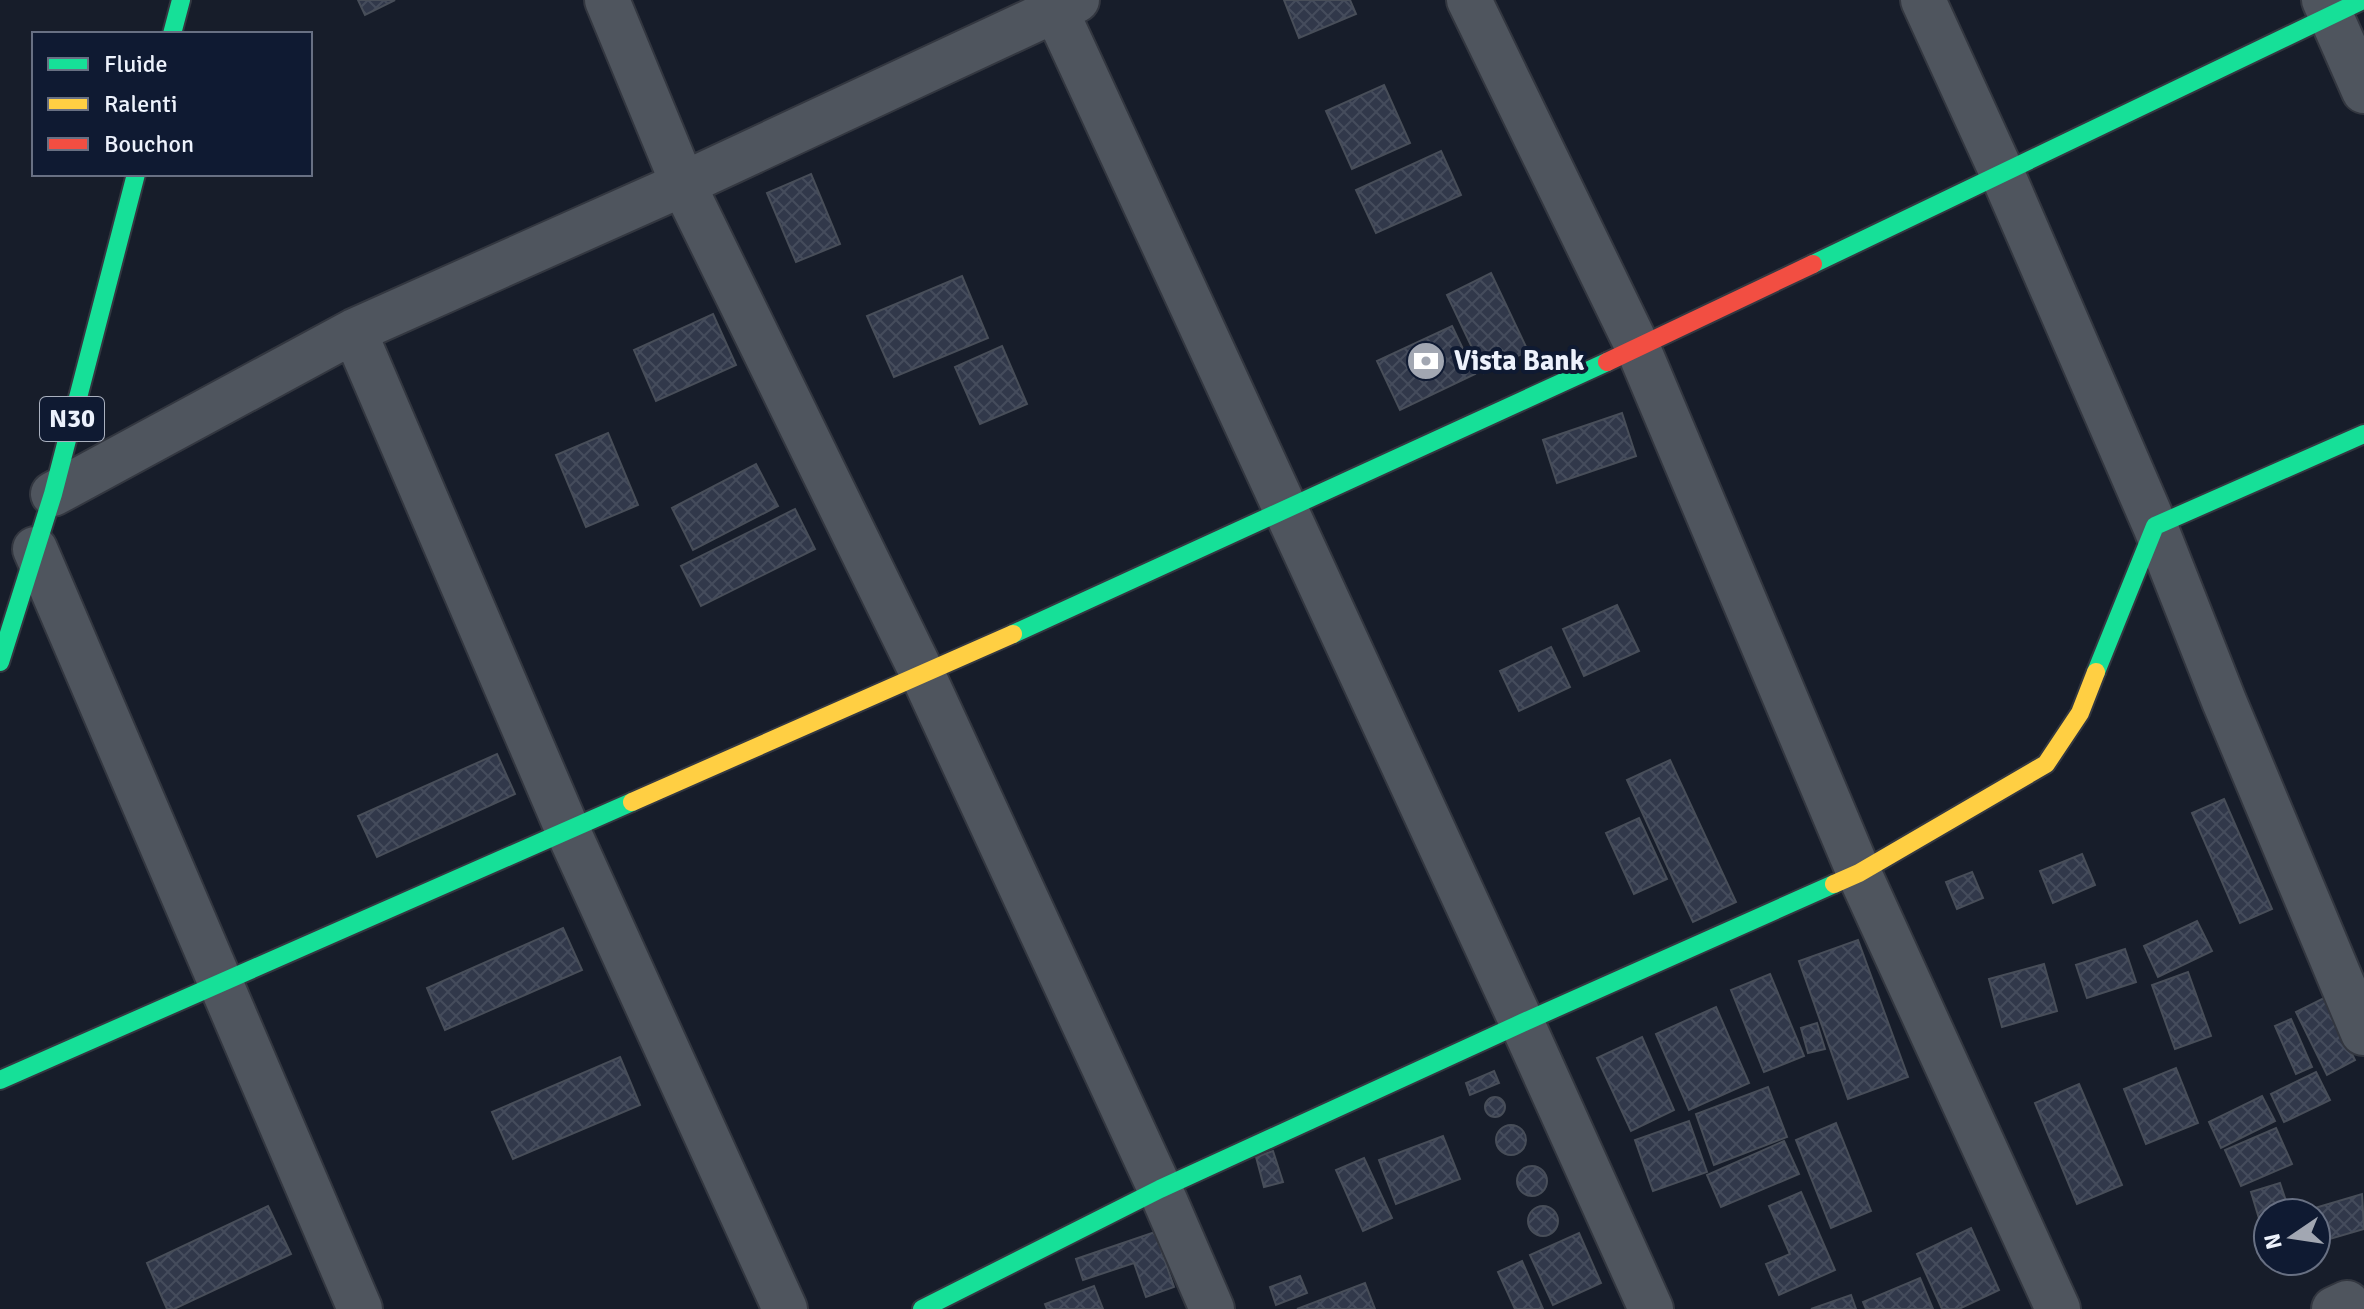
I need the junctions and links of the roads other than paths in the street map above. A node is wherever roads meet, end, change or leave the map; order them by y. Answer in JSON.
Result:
{"nodes":[{"id":1,"x":181,"y":0,"type":"edge"},
{"id":2,"x":607,"y":0,"type":"edge"},
{"id":3,"x":1469,"y":0,"type":"edge"},
{"id":4,"x":1923,"y":0,"type":"edge"},
{"id":5,"x":1061,"y":3,"type":"edge"},
{"id":6,"x":2339,"y":5,"type":"edge"},
{"id":7,"x":173,"y":32,"type":"edge"},
{"id":8,"x":2364,"y":91,"type":"edge"},
{"id":9,"x":2002,"y":173,"type":"junction"},
{"id":10,"x":135,"y":176,"type":"edge"},
{"id":11,"x":683,"y":184,"type":"junction"},
{"id":12,"x":354,"y":331,"type":"junction"},
{"id":13,"x":1638,"y":348,"type":"junction"},
{"id":14,"x":2364,"y":434,"type":"edge"},
{"id":15,"x":53,"y":494,"type":"junction"},
{"id":16,"x":1286,"y":509,"type":"junction"},
{"id":17,"x":2155,"y":526,"type":"junction"},
{"id":18,"x":35,"y":549,"type":"junction"},
{"id":19,"x":0,"y":662,"type":"edge"},
{"id":20,"x":923,"y":675,"type":"junction"},
{"id":21,"x":568,"y":831,"type":"junction"},
{"id":22,"x":1859,"y":873,"type":"junction"},
{"id":23,"x":221,"y":983,"type":"junction"},
{"id":24,"x":1522,"y":1023,"type":"junction"},
{"id":25,"x":2363,"y":1033,"type":"edge"},
{"id":26,"x":0,"y":1080,"type":"edge"},
{"id":27,"x":1160,"y":1189,"type":"junction"},
{"id":28,"x":360,"y":1309,"type":"edge"},
{"id":29,"x":785,"y":1309,"type":"edge"},
{"id":30,"x":922,"y":1309,"type":"edge"},
{"id":31,"x":1212,"y":1309,"type":"edge"},
{"id":32,"x":1651,"y":1309,"type":"edge"},
{"id":33,"x":2058,"y":1309,"type":"edge"}],
"edges":[{"from":1,"to":7,"type":"street"},
{"from":2,"to":11,"type":"street"},
{"from":3,"to":13,"type":"street"},
{"from":4,"to":9,"type":"street"},
{"from":5,"to":11,"type":"street"},
{"from":5,"to":16,"type":"street"},
{"from":6,"to":8,"type":"street"},
{"from":6,"to":9,"type":"street"},
{"from":9,"to":13,"type":"street"},
{"from":9,"to":17,"type":"street"},
{"from":10,"to":15,"type":"street","number":"N30"},
{"from":11,"to":12,"type":"street"},
{"from":11,"to":20,"type":"street"},
{"from":12,"to":15,"type":"street"},
{"from":12,"to":21,"type":"street"},
{"from":13,"to":16,"type":"street"},
{"from":13,"to":22,"type":"street"},
{"from":14,"to":17,"type":"street"},
{"from":15,"to":18,"type":"street","number":"N30"},
{"from":16,"to":20,"type":"street"},
{"from":16,"to":24,"type":"street"},
{"from":17,"to":22,"type":"street"},
{"from":17,"to":25,"type":"street"},
{"from":18,"to":19,"type":"street","number":"N30"},
{"from":18,"to":23,"type":"street"},
{"from":20,"to":21,"type":"street"},
{"from":20,"to":27,"type":"street"},
{"from":21,"to":23,"type":"street"},
{"from":21,"to":29,"type":"street"},
{"from":22,"to":24,"type":"street"},
{"from":22,"to":33,"type":"street"},
{"from":23,"to":26,"type":"street"},
{"from":23,"to":28,"type":"street"},
{"from":24,"to":27,"type":"street"},
{"from":24,"to":32,"type":"street"},
{"from":27,"to":30,"type":"street"},
{"from":27,"to":31,"type":"street"}]}
